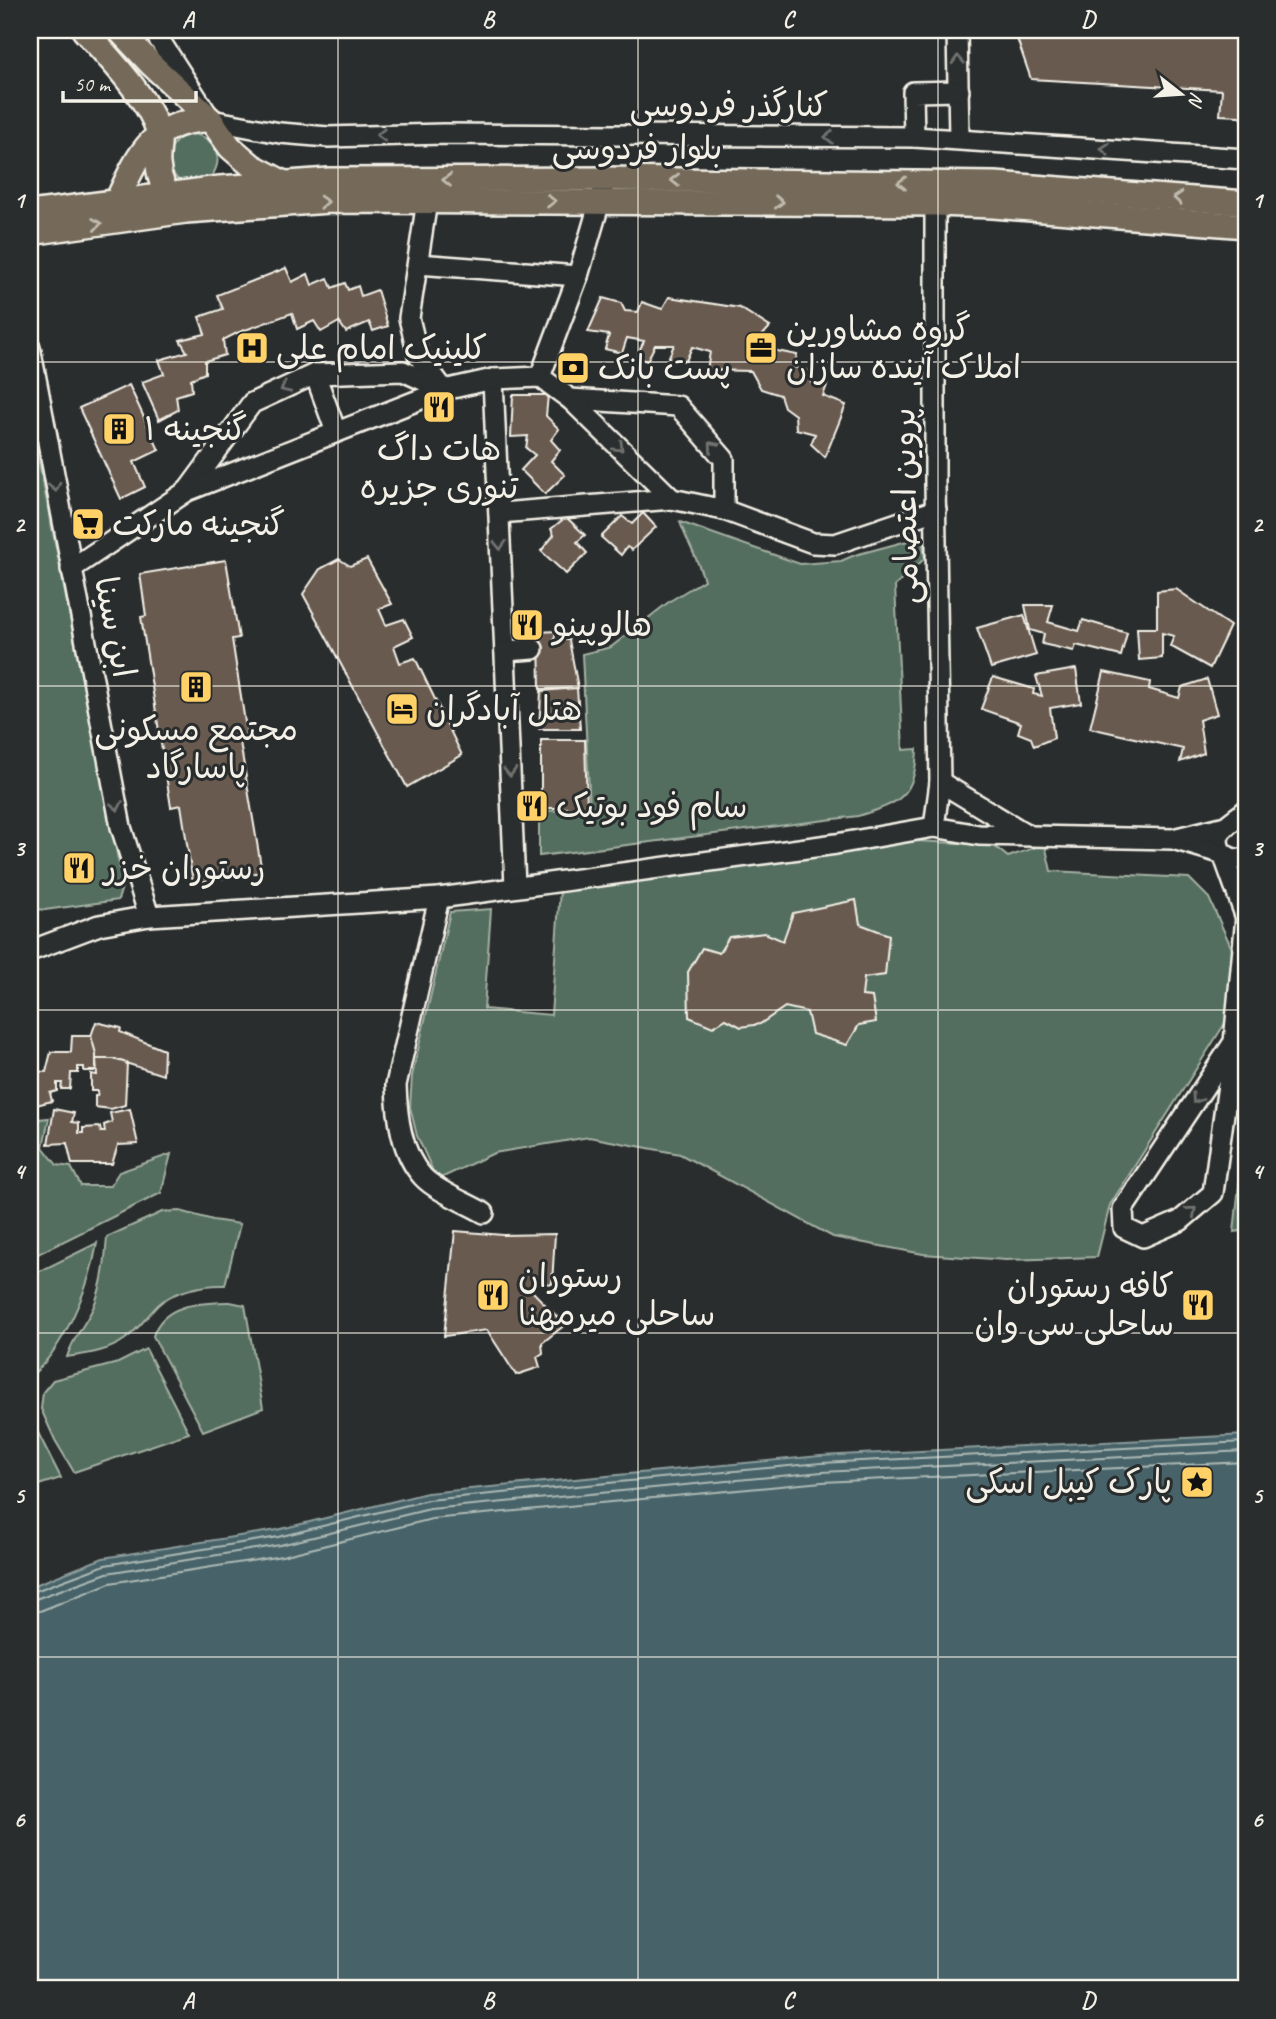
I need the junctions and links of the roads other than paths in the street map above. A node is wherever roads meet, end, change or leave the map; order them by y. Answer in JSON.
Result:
{"nodes":[{"id":1,"x":85,"y":30,"type":"edge"},
{"id":2,"x":119,"y":30,"type":"edge"},
{"id":3,"x":153,"y":30,"type":"edge"},
{"id":4,"x":957,"y":30,"type":"edge"},
{"id":5,"x":151,"y":64,"type":"junction"},
{"id":6,"x":116,"y":65,"type":"junction"},
{"id":7,"x":959,"y":91,"type":"junction"},
{"id":8,"x":211,"y":120,"type":"junction"},
{"id":9,"x":160,"y":135,"type":"junction"},
{"id":10,"x":914,"y":137,"type":"junction"},
{"id":11,"x":959,"y":138,"type":"junction"},
{"id":12,"x":230,"y":147,"type":"junction"},
{"id":13,"x":1246,"y":159,"type":"edge"},
{"id":14,"x":284,"y":183,"type":"junction"},
{"id":15,"x":220,"y":188,"type":"junction"},
{"id":16,"x":603,"y":190,"type":"junction"},
{"id":17,"x":166,"y":194,"type":"junction"},
{"id":18,"x":935,"y":194,"type":"junction"},
{"id":19,"x":117,"y":201,"type":"junction"},
{"id":20,"x":427,"y":201,"type":"junction"},
{"id":21,"x":1246,"y":203,"type":"edge"},
{"id":22,"x":210,"y":209,"type":"junction"},
{"id":23,"x":186,"y":211,"type":"junction"},
{"id":24,"x":30,"y":214,"type":"edge"},
{"id":25,"x":1246,"y":226,"type":"edge"},
{"id":26,"x":30,"y":233,"type":"edge"},
{"id":27,"x":418,"y":264,"type":"junction"},
{"id":28,"x":578,"y":276,"type":"junction"},
{"id":29,"x":30,"y":347,"type":"edge"},
{"id":30,"x":315,"y":374,"type":"junction"},
{"id":31,"x":540,"y":377,"type":"junction"},
{"id":32,"x":493,"y":379,"type":"junction"},
{"id":33,"x":443,"y":390,"type":"junction"},
{"id":34,"x":570,"y":399,"type":"junction"},
{"id":35,"x":337,"y":432,"type":"junction"},
{"id":36,"x":187,"y":491,"type":"junction"},
{"id":37,"x":672,"y":499,"type":"junction"},
{"id":38,"x":724,"y":510,"type":"junction"},
{"id":39,"x":936,"y":510,"type":"junction"},
{"id":40,"x":499,"y":513,"type":"junction"},
{"id":41,"x":71,"y":569,"type":"junction"},
{"id":42,"x":533,"y":649,"type":"dead end"},
{"id":43,"x":505,"y":651,"type":"junction"},
{"id":44,"x":940,"y":782,"type":"junction"},
{"id":45,"x":1238,"y":821,"type":"edge"},
{"id":46,"x":934,"y":827,"type":"junction"},
{"id":47,"x":1030,"y":837,"type":"junction"},
{"id":48,"x":1173,"y":839,"type":"junction"},
{"id":49,"x":1223,"y":854,"type":"junction"},
{"id":50,"x":1246,"y":858,"type":"edge"},
{"id":51,"x":515,"y":886,"type":"junction"},
{"id":52,"x":439,"y":898,"type":"junction"},
{"id":53,"x":149,"y":916,"type":"junction"},
{"id":54,"x":1246,"y":918,"type":"edge"},
{"id":55,"x":30,"y":951,"type":"edge"},
{"id":56,"x":1240,"y":1050,"type":"edge"},
{"id":57,"x":484,"y":1213,"type":"dead end"}],
"edges":[{"from":1,"to":6,"type":"main road"},
{"from":2,"to":5,"type":"main road"},
{"from":3,"to":8,"type":"street"},
{"from":7,"to":4,"type":"street","one_way":true},
{"from":5,"to":6,"type":"main road"},
{"from":5,"to":8,"type":"main road"},
{"from":6,"to":9,"type":"main road"},
{"from":7,"to":10,"type":"street"},
{"from":7,"to":11,"type":"street"},
{"from":8,"to":9,"type":"main road"},
{"from":10,"to":8,"type":"street","name":"کنارگذر فردوسی","one_way":true},
{"from":8,"to":12,"type":"main road"},
{"from":9,"to":17,"type":"main road"},
{"from":9,"to":19,"type":"main road"},
{"from":10,"to":11,"type":"street","name":"کنارگذر فردوسی"},
{"from":13,"to":11,"type":"street","name":"کنارگذر فردوسی","one_way":true},
{"from":12,"to":14,"type":"main road"},
{"from":12,"to":15,"type":"main road"},
{"from":14,"to":15,"type":"main road","name":"بلوار فردوسی"},
{"from":16,"to":14,"type":"main road","name":"بلوار فردوسی","one_way":true},
{"from":15,"to":17,"type":"main road","name":"بلوار فردوسی"},
{"from":15,"to":22,"type":"main road"},
{"from":16,"to":18,"type":"main road","name":"بلوار فردوسی"},
{"from":20,"to":16,"type":"main road","name":"بلوار فردوسی","one_way":true},
{"from":16,"to":28,"type":"street"},
{"from":17,"to":19,"type":"main road","name":"بلوار فردوسی"},
{"from":17,"to":23,"type":"main road"},
{"from":21,"to":18,"type":"main road","name":"بلوار فردوسی","one_way":true},
{"from":18,"to":25,"type":"main road","name":"بلوار فردوسی"},
{"from":18,"to":39,"type":"street","name":"پروین اعتصامی"},
{"from":19,"to":24,"type":"main road","name":"بلوار فردوسی"},
{"from":22,"to":20,"type":"main road","name":"بلوار فردوسی","one_way":true},
{"from":20,"to":27,"type":"street"},
{"from":22,"to":23,"type":"main road","name":"بلوار فردوسی"},
{"from":26,"to":23,"type":"main road","name":"بلوار فردوسی","one_way":true},
{"from":27,"to":28,"type":"street"},
{"from":27,"to":33,"type":"street"},
{"from":28,"to":31,"type":"street"},
{"from":29,"to":41,"type":"street","name":"ابن سینا","one_way":true},
{"from":30,"to":33,"type":"street"},
{"from":30,"to":35,"type":"street"},
{"from":30,"to":36,"type":"street","one_way":true},
{"from":31,"to":32,"type":"street"},
{"from":31,"to":34,"type":"street"},
{"from":32,"to":33,"type":"street"},
{"from":32,"to":40,"type":"street"},
{"from":33,"to":35,"type":"street"},
{"from":34,"to":37,"type":"street","one_way":true},
{"from":38,"to":34,"type":"street","one_way":true},
{"from":35,"to":36,"type":"street"},
{"from":36,"to":41,"type":"street"},
{"from":37,"to":38,"type":"street"},
{"from":37,"to":40,"type":"street"},
{"from":38,"to":39,"type":"street"},
{"from":39,"to":44,"type":"street","name":"پروین اعتصامی"},
{"from":40,"to":43,"type":"street","one_way":true},
{"from":41,"to":53,"type":"street","name":"ابن سینا","one_way":true},
{"from":42,"to":43,"type":"street"},
{"from":43,"to":51,"type":"street","one_way":true},
{"from":44,"to":46,"type":"street","name":"پروین اعتصامی"},
{"from":44,"to":47,"type":"street"},
{"from":45,"to":48,"type":"street"},
{"from":45,"to":49,"type":"street"},
{"from":46,"to":47,"type":"street"},
{"from":46,"to":51,"type":"street"},
{"from":47,"to":48,"type":"street"},
{"from":48,"to":49,"type":"street"},
{"from":49,"to":50,"type":"street"},
{"from":49,"to":54,"type":"street"},
{"from":51,"to":52,"type":"street"},
{"from":52,"to":53,"type":"street"},
{"from":52,"to":57,"type":"street"},
{"from":53,"to":55,"type":"street"},
{"from":54,"to":56,"type":"street"},
{"from":56,"to":56,"type":"street","one_way":true}]}
